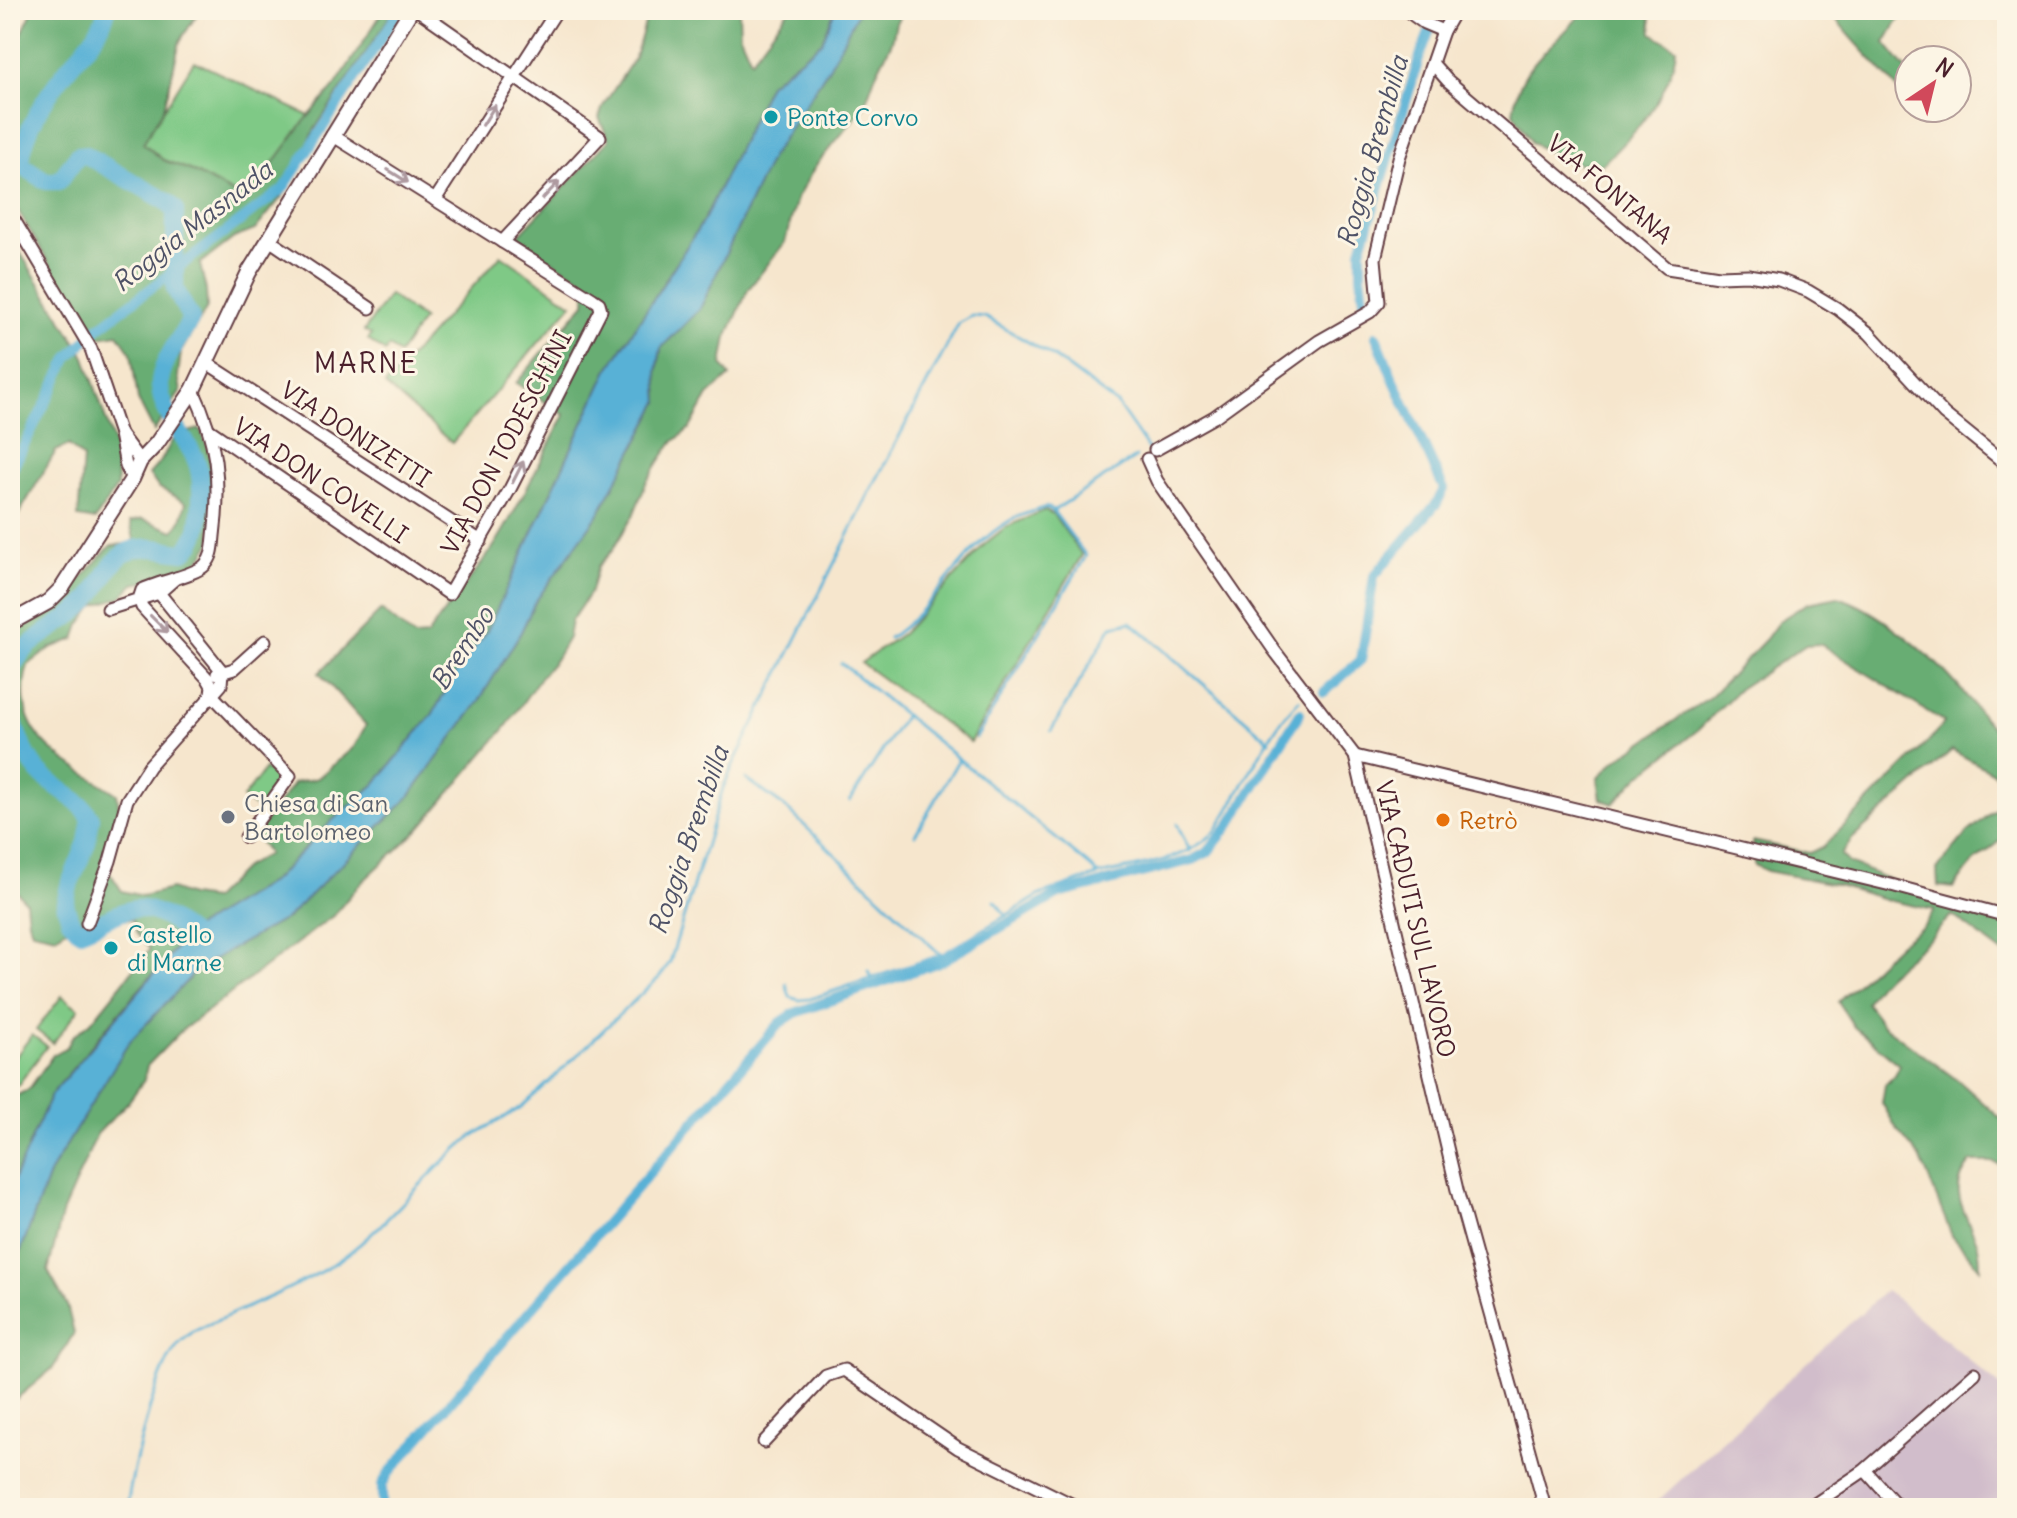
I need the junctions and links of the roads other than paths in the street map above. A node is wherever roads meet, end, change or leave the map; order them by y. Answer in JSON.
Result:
{"nodes":[{"id":1,"x":411,"y":10,"type":"edge"},
{"id":2,"x":418,"y":10,"type":"edge"},
{"id":3,"x":557,"y":10,"type":"edge"},
{"id":4,"x":1406,"y":10,"type":"edge"},
{"id":5,"x":1455,"y":10,"type":"edge"},
{"id":6,"x":1441,"y":30,"type":"junction"},
{"id":7,"x":1433,"y":64,"type":"junction"},
{"id":8,"x":513,"y":77,"type":"junction"},
{"id":9,"x":332,"y":135,"type":"junction"},
{"id":10,"x":435,"y":200,"type":"junction"},
{"id":11,"x":10,"y":213,"type":"edge"},
{"id":12,"x":269,"y":240,"type":"junction"},
{"id":13,"x":502,"y":242,"type":"junction"},
{"id":14,"x":370,"y":308,"type":"dead end"},
{"id":15,"x":207,"y":363,"type":"junction"},
{"id":16,"x":193,"y":390,"type":"junction"},
{"id":17,"x":208,"y":429,"type":"junction"},
{"id":18,"x":120,"y":434,"type":"junction"},
{"id":19,"x":140,"y":461,"type":"junction"},
{"id":20,"x":2007,"y":465,"type":"edge"},
{"id":21,"x":132,"y":479,"type":"junction"},
{"id":22,"x":481,"y":541,"type":"junction"},
{"id":23,"x":176,"y":578,"type":"junction"},
{"id":24,"x":159,"y":593,"type":"junction"},
{"id":25,"x":449,"y":594,"type":"joint"},
{"id":26,"x":139,"y":599,"type":"junction"},
{"id":27,"x":108,"y":609,"type":"dead end"},
{"id":28,"x":10,"y":623,"type":"edge"},
{"id":29,"x":265,"y":641,"type":"dead end"},
{"id":30,"x":222,"y":671,"type":"junction"},
{"id":31,"x":208,"y":679,"type":"junction"},
{"id":32,"x":211,"y":694,"type":"junction"},
{"id":33,"x":1355,"y":756,"type":"junction"},
{"id":34,"x":246,"y":837,"type":"dead end"},
{"id":35,"x":2007,"y":916,"type":"edge"},
{"id":36,"x":87,"y":923,"type":"dead end"},
{"id":37,"x":1975,"y":1373,"type":"dead end"},
{"id":38,"x":764,"y":1442,"type":"dead end"},
{"id":39,"x":1865,"y":1470,"type":"junction"},
{"id":40,"x":1079,"y":1508,"type":"edge"},
{"id":41,"x":1545,"y":1508,"type":"edge"},
{"id":42,"x":1809,"y":1508,"type":"edge"},
{"id":43,"x":1899,"y":1508,"type":"edge"}],
"edges":[{"from":1,"to":9,"type":"street"},
{"from":2,"to":8,"type":"street"},
{"from":3,"to":8,"type":"street"},
{"from":4,"to":6,"type":"street"},
{"from":5,"to":6,"type":"street"},
{"from":6,"to":7,"type":"street"},
{"from":7,"to":20,"type":"street","name":"VIA FONTANA"},
{"from":7,"to":33,"type":"street"},
{"from":10,"to":8,"type":"street","one_way":true},
{"from":13,"to":8,"type":"street","one_way":true},
{"from":9,"to":10,"type":"street","one_way":true},
{"from":9,"to":12,"type":"street"},
{"from":10,"to":13,"type":"street"},
{"from":11,"to":18,"type":"street"},
{"from":12,"to":14,"type":"street"},
{"from":12,"to":15,"type":"street"},
{"from":22,"to":13,"type":"street","name":"VIA DON TODESCHINI","one_way":true},
{"from":15,"to":16,"type":"street"},
{"from":15,"to":22,"type":"street","name":"VIA DONIZETTI"},
{"from":16,"to":17,"type":"street"},
{"from":16,"to":19,"type":"street"},
{"from":17,"to":23,"type":"street"},
{"from":17,"to":25,"type":"street","name":"VIA DON COVELLI"},
{"from":18,"to":19,"type":"street"},
{"from":18,"to":21,"type":"street"},
{"from":19,"to":21,"type":"street"},
{"from":21,"to":28,"type":"street"},
{"from":22,"to":25,"type":"street","name":"VIA DON TODESCHINI"},
{"from":23,"to":24,"type":"street"},
{"from":23,"to":26,"type":"street"},
{"from":24,"to":26,"type":"street"},
{"from":24,"to":30,"type":"street"},
{"from":26,"to":27,"type":"street"},
{"from":26,"to":31,"type":"street","one_way":true},
{"from":29,"to":30,"type":"street"},
{"from":30,"to":31,"type":"street"},
{"from":30,"to":32,"type":"street"},
{"from":31,"to":32,"type":"street"},
{"from":32,"to":34,"type":"street"},
{"from":32,"to":36,"type":"street"},
{"from":33,"to":35,"type":"street","name":"VIA CADUTI SUL LAVORO"},
{"from":33,"to":41,"type":"street","name":"VIA CADUTI SUL LAVORO"},
{"from":37,"to":39,"type":"street"},
{"from":38,"to":40,"type":"street"},
{"from":39,"to":42,"type":"street"},
{"from":39,"to":43,"type":"street"}]}
